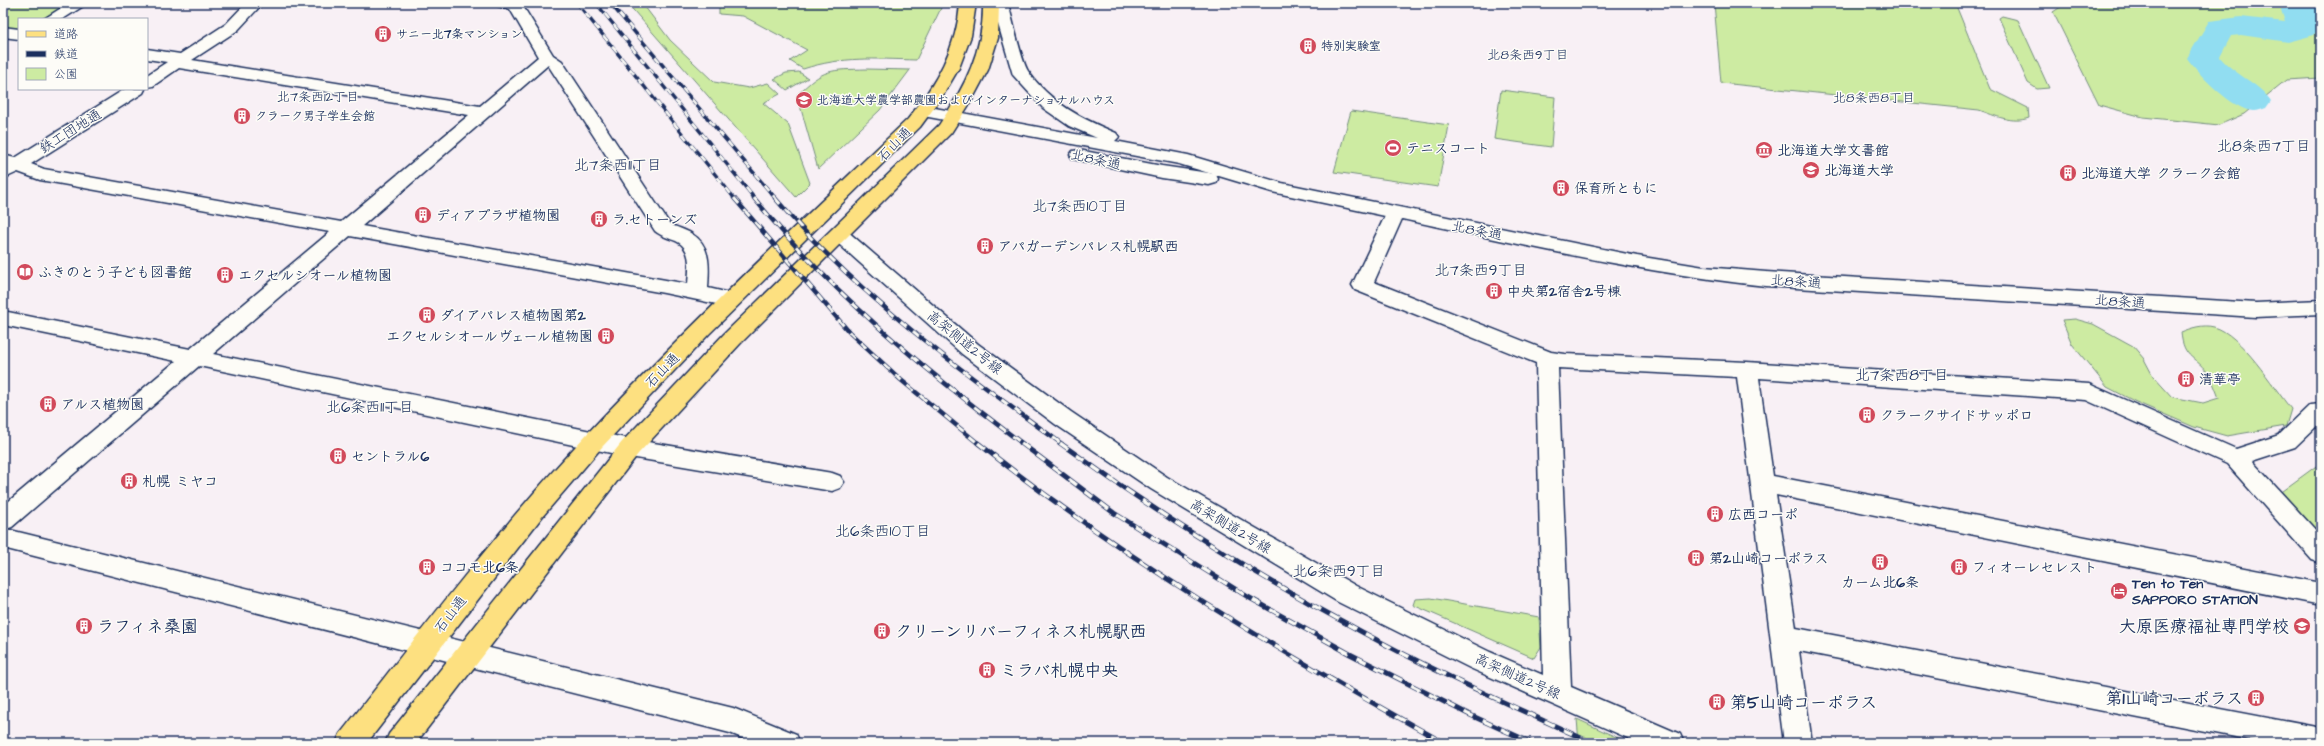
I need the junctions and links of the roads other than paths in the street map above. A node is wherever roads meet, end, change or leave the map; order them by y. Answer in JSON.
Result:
{"nodes":[{"id":1,"x":80,"y":3,"type":"edge"},
{"id":2,"x":255,"y":3,"type":"edge"},
{"id":3,"x":504,"y":3,"type":"edge"},
{"id":4,"x":968,"y":3,"type":"edge"},
{"id":5,"x":991,"y":3,"type":"edge"},
{"id":6,"x":1000,"y":3,"type":"edge"},
{"id":7,"x":54,"y":18,"type":"edge"},
{"id":8,"x":3,"y":32,"type":"edge"},
{"id":9,"x":18,"y":34,"type":"edge"},
{"id":10,"x":148,"y":54,"type":"edge"},
{"id":11,"x":547,"y":58,"type":"junction"},
{"id":12,"x":180,"y":61,"type":"junction"},
{"id":13,"x":148,"y":81,"type":"edge"},
{"id":14,"x":134,"y":90,"type":"edge"},
{"id":15,"x":484,"y":112,"type":"junction"},
{"id":16,"x":919,"y":117,"type":"junction"},
{"id":17,"x":949,"y":123,"type":"junction"},
{"id":18,"x":1182,"y":159,"type":"junction"},
{"id":19,"x":8,"y":166,"type":"edge"},
{"id":20,"x":1279,"y":188,"type":"junction"},
{"id":21,"x":1395,"y":214,"type":"junction"},
{"id":22,"x":345,"y":229,"type":"junction"},
{"id":23,"x":839,"y":234,"type":"junction"},
{"id":24,"x":697,"y":293,"type":"junction"},
{"id":25,"x":731,"y":300,"type":"junction"},
{"id":26,"x":2321,"y":307,"type":"edge"},
{"id":27,"x":3,"y":318,"type":"edge"},
{"id":28,"x":194,"y":358,"type":"junction"},
{"id":29,"x":1547,"y":359,"type":"junction"},
{"id":30,"x":1747,"y":370,"type":"junction"},
{"id":31,"x":2321,"y":412,"type":"edge"},
{"id":32,"x":594,"y":441,"type":"junction"},
{"id":33,"x":630,"y":448,"type":"junction"},
{"id":34,"x":2235,"y":458,"type":"junction"},
{"id":35,"x":832,"y":482,"type":"dead end"},
{"id":36,"x":1763,"y":483,"type":"junction"},
{"id":37,"x":3,"y":520,"type":"edge"},
{"id":38,"x":3,"y":538,"type":"edge"},
{"id":39,"x":2321,"y":553,"type":"edge"},
{"id":40,"x":2321,"y":594,"type":"edge"},
{"id":41,"x":1785,"y":637,"type":"junction"},
{"id":42,"x":426,"y":644,"type":"junction"},
{"id":43,"x":467,"y":655,"type":"junction"},
{"id":44,"x":1557,"y":694,"type":"junction"},
{"id":45,"x":2321,"y":741,"type":"edge"},
{"id":46,"x":350,"y":743,"type":"edge"},
{"id":47,"x":399,"y":743,"type":"edge"},
{"id":48,"x":786,"y":743,"type":"edge"},
{"id":49,"x":1670,"y":743,"type":"edge"},
{"id":50,"x":1798,"y":743,"type":"edge"}],
"edges":[{"from":1,"to":7,"type":"street"},
{"from":2,"to":12,"type":"street"},
{"from":3,"to":11,"type":"street"},
{"from":4,"to":16,"type":"main road","name":"石山通"},
{"from":5,"to":17,"type":"main road","name":"石山通"},
{"from":6,"to":18,"type":"street"},
{"from":8,"to":9,"type":"street"},
{"from":10,"to":12,"type":"street"},
{"from":11,"to":15,"type":"street"},
{"from":11,"to":24,"type":"street"},
{"from":12,"to":13,"type":"street"},
{"from":12,"to":15,"type":"street"},
{"from":14,"to":19,"type":"street","name":"鉄工団地通"},
{"from":15,"to":22,"type":"street"},
{"from":16,"to":17,"type":"street","name":"北8条通"},
{"from":16,"to":25,"type":"main road","name":"石山通"},
{"from":17,"to":18,"type":"street","name":"北8条通"},
{"from":17,"to":20,"type":"street","name":"北8条通"},
{"from":17,"to":23,"type":"main road","name":"石山通"},
{"from":18,"to":20,"type":"street","name":"北8条通"},
{"from":19,"to":22,"type":"street"},
{"from":20,"to":21,"type":"street","name":"北8条通"},
{"from":21,"to":26,"type":"street","name":"北8条通"},
{"from":21,"to":29,"type":"street"},
{"from":22,"to":24,"type":"street"},
{"from":22,"to":28,"type":"street"},
{"from":23,"to":33,"type":"main road","name":"石山通"},
{"from":23,"to":44,"type":"street","name":"高架側道2号線"},
{"from":24,"to":25,"type":"street"},
{"from":25,"to":32,"type":"main road","name":"石山通"},
{"from":27,"to":28,"type":"street"},
{"from":28,"to":32,"type":"street"},
{"from":28,"to":37,"type":"street"},
{"from":29,"to":30,"type":"street"},
{"from":29,"to":44,"type":"street"},
{"from":30,"to":34,"type":"street"},
{"from":30,"to":36,"type":"street"},
{"from":31,"to":34,"type":"street"},
{"from":32,"to":33,"type":"street"},
{"from":32,"to":42,"type":"main road","name":"石山通"},
{"from":33,"to":35,"type":"street"},
{"from":33,"to":43,"type":"main road","name":"石山通"},
{"from":34,"to":39,"type":"street"},
{"from":36,"to":40,"type":"street"},
{"from":36,"to":41,"type":"street"},
{"from":38,"to":42,"type":"street"},
{"from":41,"to":45,"type":"street"},
{"from":41,"to":50,"type":"street"},
{"from":42,"to":43,"type":"street"},
{"from":42,"to":46,"type":"main road","name":"石山通"},
{"from":43,"to":47,"type":"main road","name":"石山通"},
{"from":43,"to":48,"type":"street"},
{"from":44,"to":49,"type":"street","name":"高架側道2号線"}]}
